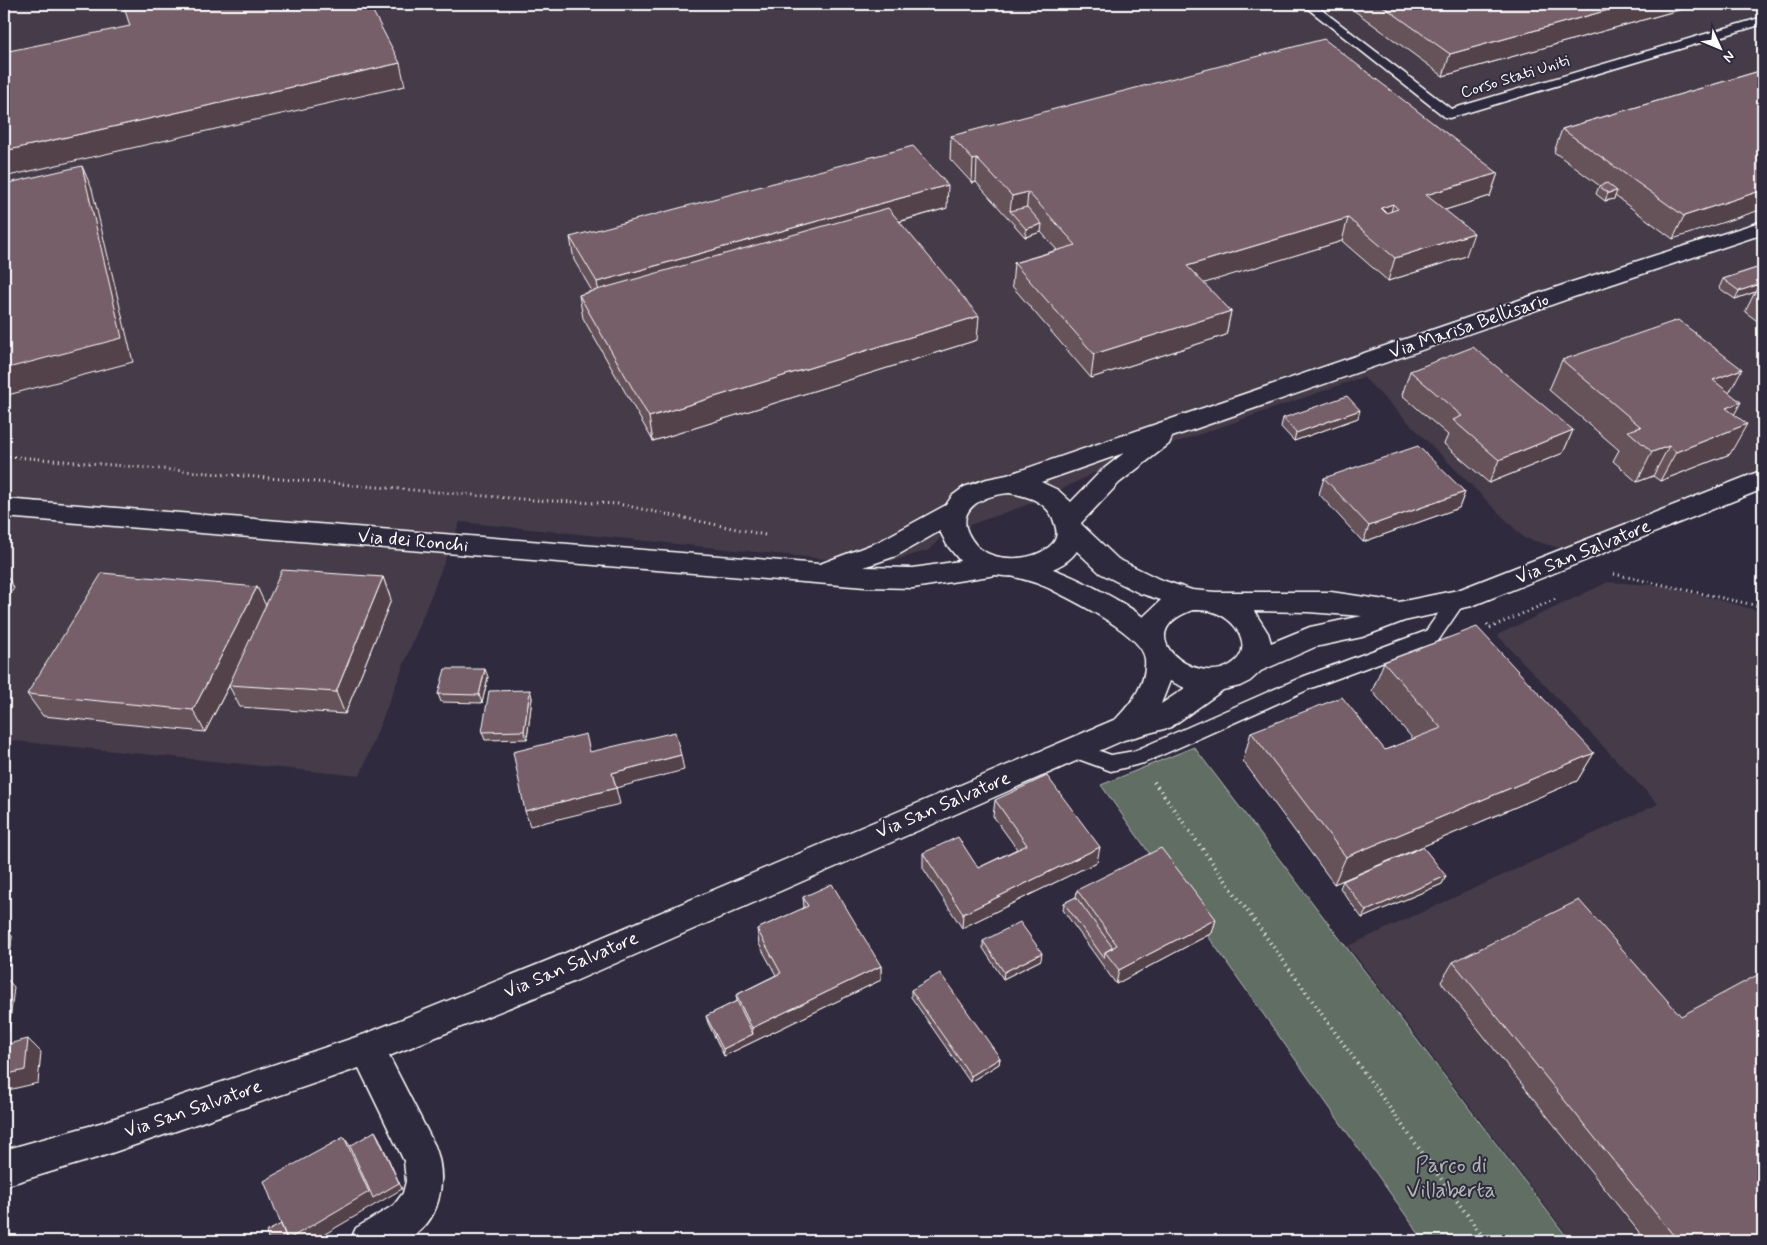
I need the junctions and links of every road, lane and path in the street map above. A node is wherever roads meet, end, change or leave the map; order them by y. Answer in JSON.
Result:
{"nodes":[{"id":1,"x":1307,"y":4,"type":"edge"},
{"id":2,"x":1763,"y":20,"type":"edge"},
{"id":3,"x":1763,"y":227,"type":"edge"},
{"id":4,"x":1175,"y":426,"type":"junction"},
{"id":5,"x":4,"y":456,"type":"edge"},
{"id":6,"x":1763,"y":480,"type":"edge"},
{"id":7,"x":1009,"y":484,"type":"junction"},
{"id":8,"x":4,"y":508,"type":"edge"},
{"id":9,"x":955,"y":511,"type":"junction"},
{"id":10,"x":1070,"y":524,"type":"junction"},
{"id":11,"x":771,"y":536,"type":"dead end"},
{"id":12,"x":1006,"y":567,"type":"junction"},
{"id":13,"x":822,"y":572,"type":"junction"},
{"id":14,"x":1613,"y":574,"type":"dead end"},
{"id":15,"x":1560,"y":597,"type":"dead end"},
{"id":16,"x":1457,"y":600,"type":"junction"},
{"id":17,"x":1203,"y":601,"type":"junction"},
{"id":18,"x":1763,"y":607,"type":"edge"},
{"id":19,"x":1399,"y":612,"type":"junction"},
{"id":20,"x":1490,"y":628,"type":"dead end"},
{"id":21,"x":1154,"y":649,"type":"junction"},
{"id":22,"x":1254,"y":662,"type":"junction"},
{"id":23,"x":1213,"y":682,"type":"junction"},
{"id":24,"x":1125,"y":729,"type":"junction"},
{"id":25,"x":1074,"y":750,"type":"junction"},
{"id":26,"x":1137,"y":758,"type":"junction"},
{"id":27,"x":367,"y":1049,"type":"junction"},
{"id":28,"x":4,"y":1168,"type":"edge"},
{"id":29,"x":370,"y":1241,"type":"edge"},
{"id":30,"x":1486,"y":1241,"type":"edge"}],
"edges":[{"from":1,"to":2,"type":"lane","name":"Corso Stati Uniti"},
{"from":3,"to":4,"type":"street","name":"Via Marisa Bellisario"},
{"from":4,"to":7,"type":"street","name":"Via Marisa Bellisario"},
{"from":4,"to":10,"type":"street","name":"Via Marisa Bellisario"},
{"from":5,"to":11,"type":"path"},
{"from":6,"to":16,"type":"street","name":"Via San Salvatore"},
{"from":7,"to":9,"type":"street","name":"Via dei Ronchi"},
{"from":7,"to":10,"type":"street","name":"Via dei Ronchi"},
{"from":8,"to":13,"type":"street","name":"Via dei Ronchi"},
{"from":9,"to":12,"type":"street","name":"Via dei Ronchi"},
{"from":9,"to":13,"type":"street","name":"Via dei Ronchi"},
{"from":10,"to":12,"type":"street","name":"Via dei Ronchi"},
{"from":10,"to":17,"type":"street","name":"Via dei Ronchi"},
{"from":12,"to":13,"type":"street","name":"Via dei Ronchi"},
{"from":12,"to":21,"type":"street","name":"Via dei Ronchi"},
{"from":14,"to":18,"type":"path"},
{"from":15,"to":20,"type":"path"},
{"from":16,"to":19,"type":"street","name":"Via San Salvatore"},
{"from":16,"to":26,"type":"lane"},
{"from":17,"to":19,"type":"street","name":"Via San Salvatore"},
{"from":17,"to":21,"type":"street","name":"Via San Salvatore"},
{"from":17,"to":22,"type":"street"},
{"from":19,"to":22,"type":"street","name":"Via San Salvatore"},
{"from":21,"to":23,"type":"street","name":"Via San Salvatore"},
{"from":21,"to":24,"type":"street","name":"Via San Salvatore"},
{"from":22,"to":23,"type":"street","name":"Via San Salvatore"},
{"from":23,"to":24,"type":"street","name":"Via San Salvatore"},
{"from":24,"to":25,"type":"street","name":"Via San Salvatore"},
{"from":25,"to":26,"type":"lane"},
{"from":25,"to":27,"type":"street","name":"Via San Salvatore"},
{"from":26,"to":30,"type":"path"},
{"from":27,"to":28,"type":"street","name":"Via San Salvatore"},
{"from":27,"to":29,"type":"street"}]}
